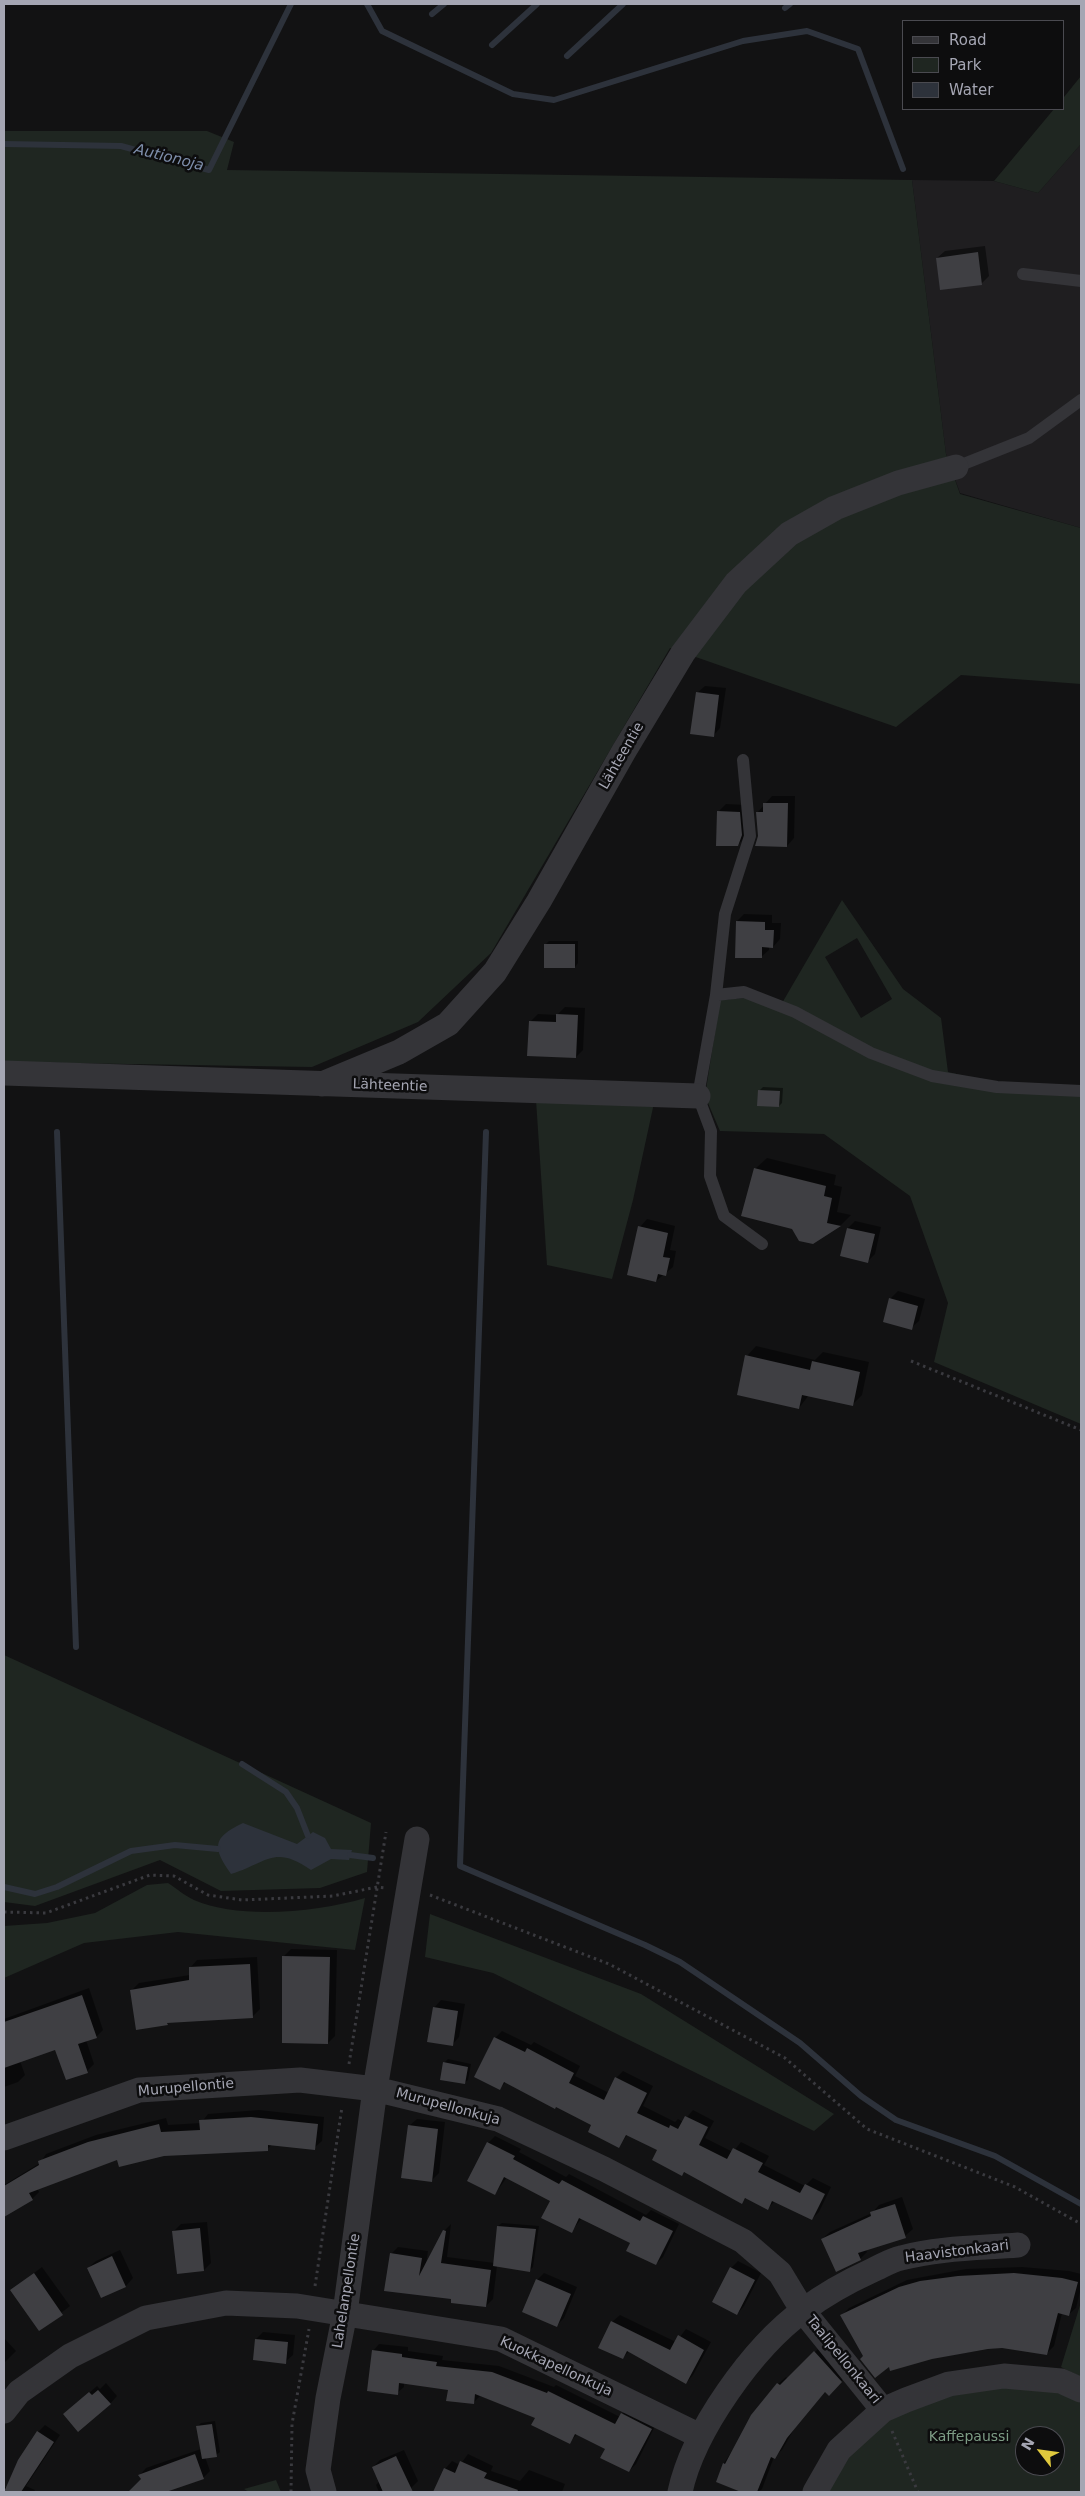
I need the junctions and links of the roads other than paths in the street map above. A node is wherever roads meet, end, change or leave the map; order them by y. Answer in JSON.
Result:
{"nodes":[{"id":1,"x":1023,"y":274,"type":"dead end"},
{"id":2,"x":1081,"y":281,"type":"edge"},
{"id":3,"x":1081,"y":400,"type":"edge"},
{"id":4,"x":956,"y":467,"type":"joint"},
{"id":5,"x":743,"y":760,"type":"dead end"},
{"id":6,"x":716,"y":995,"type":"junction"},
{"id":7,"x":4,"y":1073,"type":"edge"},
{"id":8,"x":322,"y":1084,"type":"junction"},
{"id":9,"x":1081,"y":1091,"type":"edge"},
{"id":10,"x":698,"y":1096,"type":"junction"},
{"id":11,"x":762,"y":1244,"type":"dead end"},
{"id":12,"x":417,"y":1839,"type":"dead end"},
{"id":13,"x":375,"y":2088,"type":"junction"},
{"id":14,"x":4,"y":2138,"type":"edge"},
{"id":15,"x":1018,"y":2245,"type":"dead end"},
{"id":16,"x":803,"y":2311,"type":"junction"},
{"id":17,"x":345,"y":2312,"type":"junction"},
{"id":18,"x":1081,"y":2390,"type":"edge"},
{"id":19,"x":882,"y":2410,"type":"junction"},
{"id":20,"x":4,"y":2411,"type":"edge"},
{"id":21,"x":700,"y":2436,"type":"junction"},
{"id":22,"x":324,"y":2492,"type":"edge"},
{"id":23,"x":680,"y":2492,"type":"edge"},
{"id":24,"x":815,"y":2492,"type":"edge"}],
"edges":[{"from":1,"to":2,"type":"lane"},
{"from":3,"to":4,"type":"lane"},
{"from":4,"to":8,"type":"street","name":"Lähteentie"},
{"from":5,"to":6,"type":"lane"},
{"from":6,"to":9,"type":"lane"},
{"from":6,"to":10,"type":"lane"},
{"from":7,"to":8,"type":"street","name":"Lähteentie"},
{"from":8,"to":10,"type":"street","name":"Lähteentie"},
{"from":10,"to":11,"type":"lane"},
{"from":12,"to":13,"type":"street"},
{"from":13,"to":14,"type":"street","name":"Murupellontie"},
{"from":13,"to":16,"type":"street","name":"Murupellonkuja"},
{"from":13,"to":17,"type":"street","name":"Lahelanpellontie"},
{"from":15,"to":16,"type":"street","name":"Haavistonkaari"},
{"from":16,"to":19,"type":"street","name":"Taalipellonkaari"},
{"from":16,"to":21,"type":"street","name":"Haavistonkaari"},
{"from":17,"to":20,"type":"street","name":"Kuokkapellonkuja"},
{"from":17,"to":21,"type":"street","name":"Kuokkapellonkuja"},
{"from":17,"to":22,"type":"street","name":"Lahelanpellontie"},
{"from":18,"to":19,"type":"street"},
{"from":19,"to":24,"type":"street"},
{"from":21,"to":23,"type":"street","name":"Haavistonkaari"}]}
